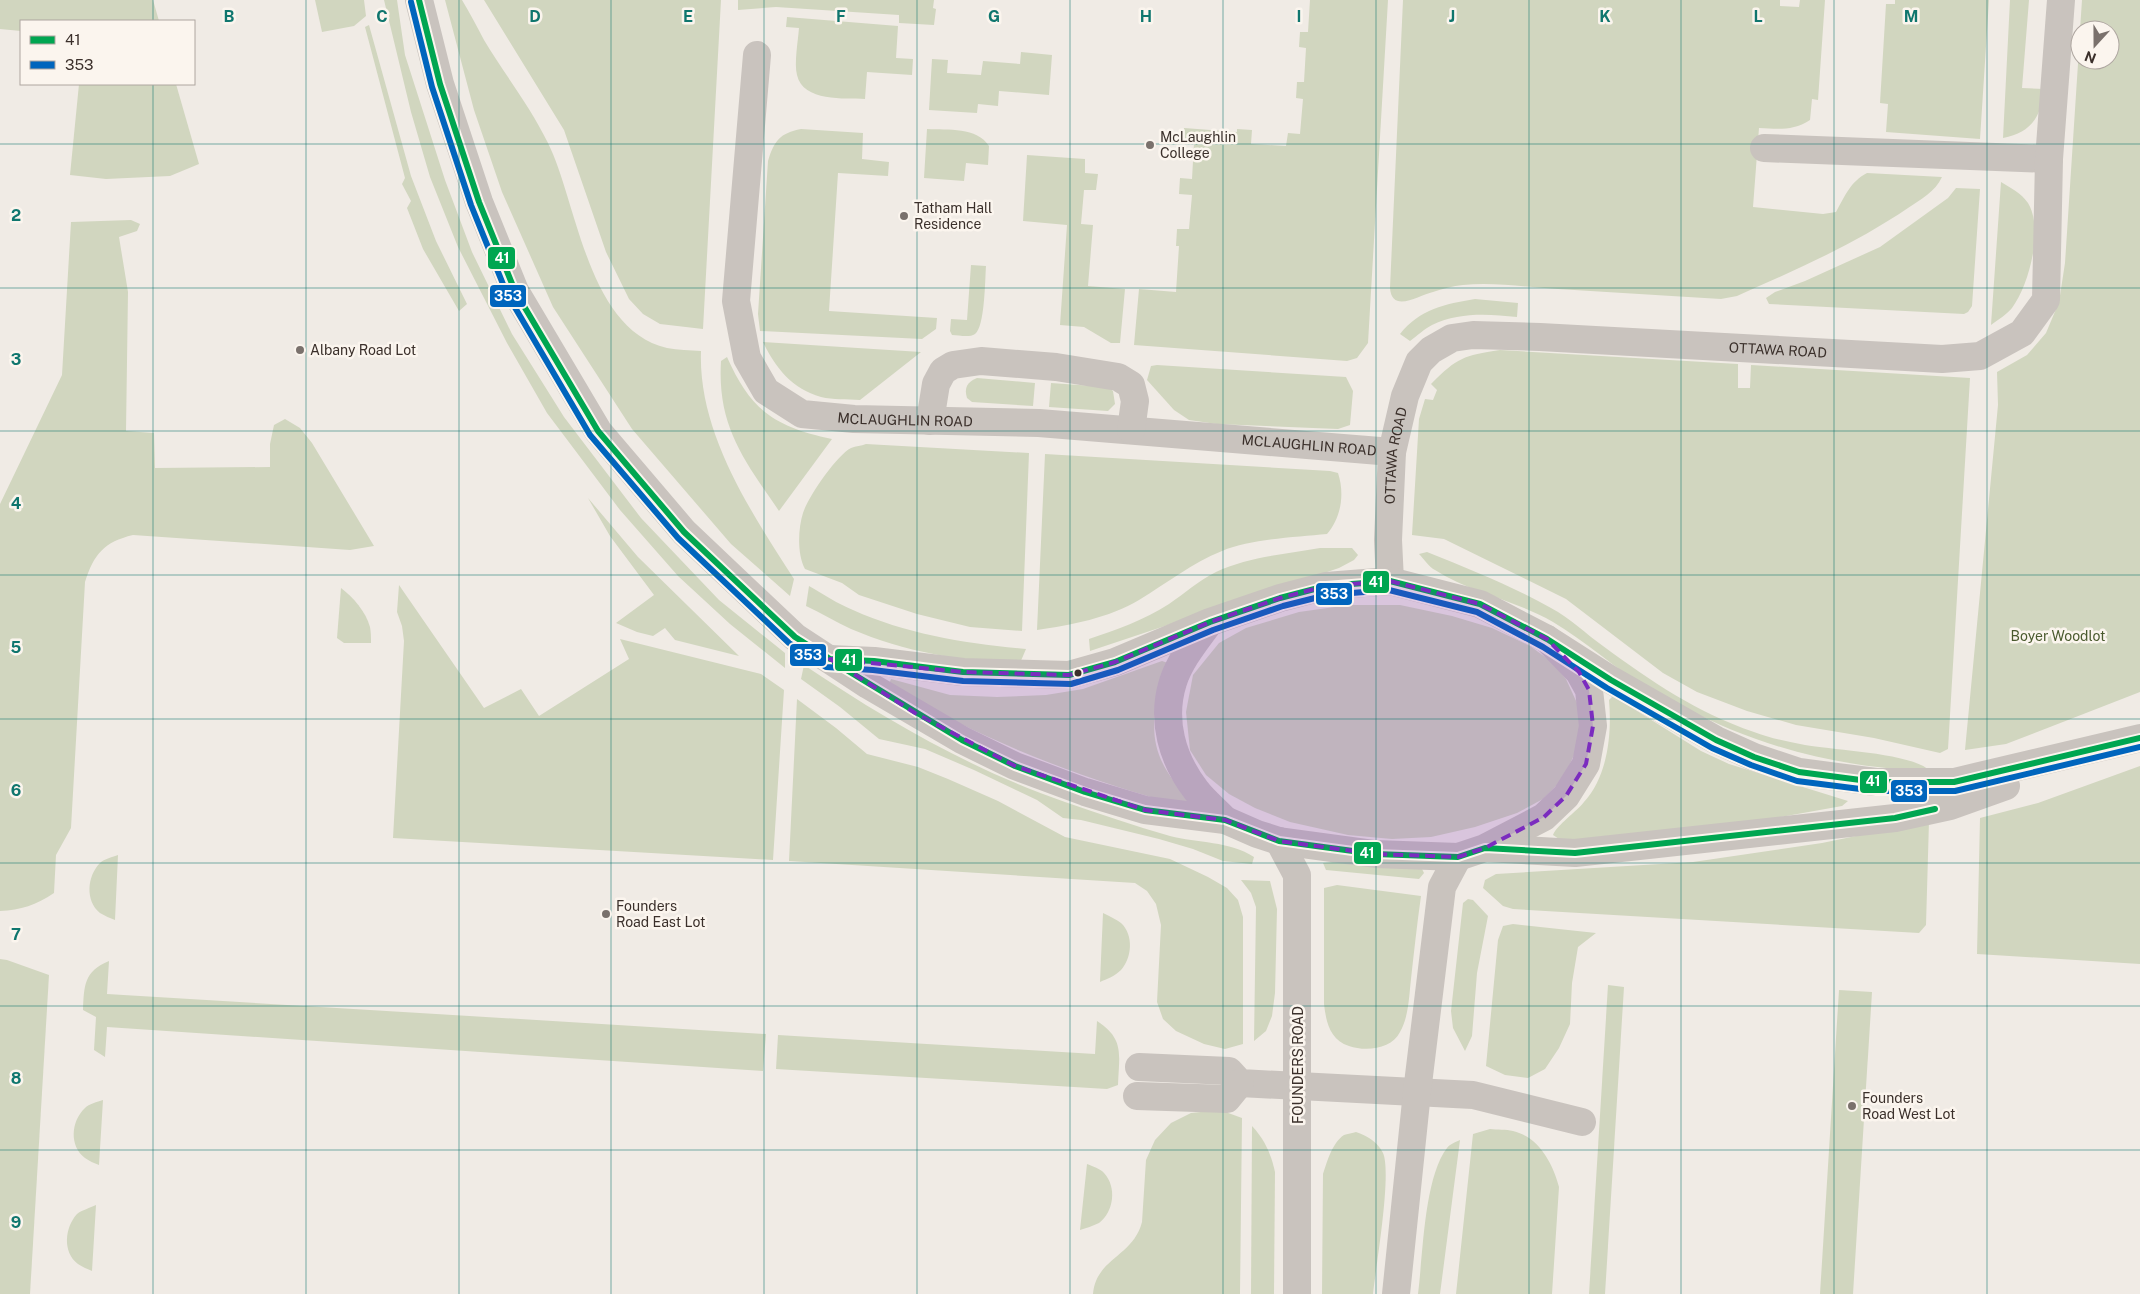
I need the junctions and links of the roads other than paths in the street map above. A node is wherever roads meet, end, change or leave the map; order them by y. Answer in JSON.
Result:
{"nodes":[{"id":1,"x":419,"y":0,"type":"edge"},
{"id":2,"x":2061,"y":0,"type":"edge"},
{"id":3,"x":757,"y":55,"type":"dead end"},
{"id":4,"x":1764,"y":148,"type":"dead end"},
{"id":5,"x":2049,"y":159,"type":"junction"},
{"id":6,"x":930,"y":421,"type":"junction"},
{"id":7,"x":1131,"y":430,"type":"junction"},
{"id":8,"x":1392,"y":452,"type":"junction"},
{"id":9,"x":1390,"y":581,"type":"junction"},
{"id":10,"x":1210,"y":622,"type":"junction"},
{"id":11,"x":1547,"y":639,"type":"junction"},
{"id":12,"x":830,"y":659,"type":"junction"},
{"id":13,"x":2140,"y":738,"type":"edge"},
{"id":14,"x":1225,"y":820,"type":"junction"},
{"id":15,"x":1278,"y":841,"type":"junction"},
{"id":16,"x":1485,"y":848,"type":"junction"},
{"id":17,"x":1458,"y":857,"type":"junction"},
{"id":18,"x":1139,"y":1067,"type":"dead end"},
{"id":19,"x":1240,"y":1083,"type":"junction"},
{"id":20,"x":1298,"y":1086,"type":"junction"},
{"id":21,"x":1417,"y":1092,"type":"junction"},
{"id":22,"x":1137,"y":1096,"type":"dead end"},
{"id":23,"x":1582,"y":1122,"type":"dead end"},
{"id":24,"x":1297,"y":1294,"type":"edge"},
{"id":25,"x":1396,"y":1294,"type":"edge"}],
"edges":[{"from":1,"to":12,"type":"street"},
{"from":2,"to":5,"type":"street","name":"OTTAWA ROAD"},
{"from":3,"to":6,"type":"street","name":"MCLAUGHLIN ROAD"},
{"from":4,"to":5,"type":"street"},
{"from":5,"to":8,"type":"street","name":"OTTAWA ROAD"},
{"from":6,"to":7,"type":"street","name":"MCLAUGHLIN ROAD"},
{"from":6,"to":7,"type":"street"},
{"from":7,"to":8,"type":"street","name":"MCLAUGHLIN ROAD"},
{"from":8,"to":9,"type":"street","name":"OTTAWA ROAD"},
{"from":9,"to":10,"type":"street"},
{"from":9,"to":11,"type":"street"},
{"from":10,"to":12,"type":"street"},
{"from":10,"to":14,"type":"street"},
{"from":11,"to":13,"type":"street"},
{"from":11,"to":16,"type":"street"},
{"from":12,"to":14,"type":"street"},
{"from":13,"to":16,"type":"street"},
{"from":14,"to":15,"type":"street"},
{"from":15,"to":17,"type":"street"},
{"from":15,"to":20,"type":"street","name":"FOUNDERS ROAD"},
{"from":16,"to":17,"type":"street"},
{"from":17,"to":21,"type":"street"},
{"from":18,"to":19,"type":"street"},
{"from":19,"to":20,"type":"street"},
{"from":19,"to":22,"type":"street"},
{"from":20,"to":21,"type":"street"},
{"from":20,"to":24,"type":"street","name":"FOUNDERS ROAD"},
{"from":21,"to":23,"type":"street"},
{"from":21,"to":25,"type":"street"}]}
